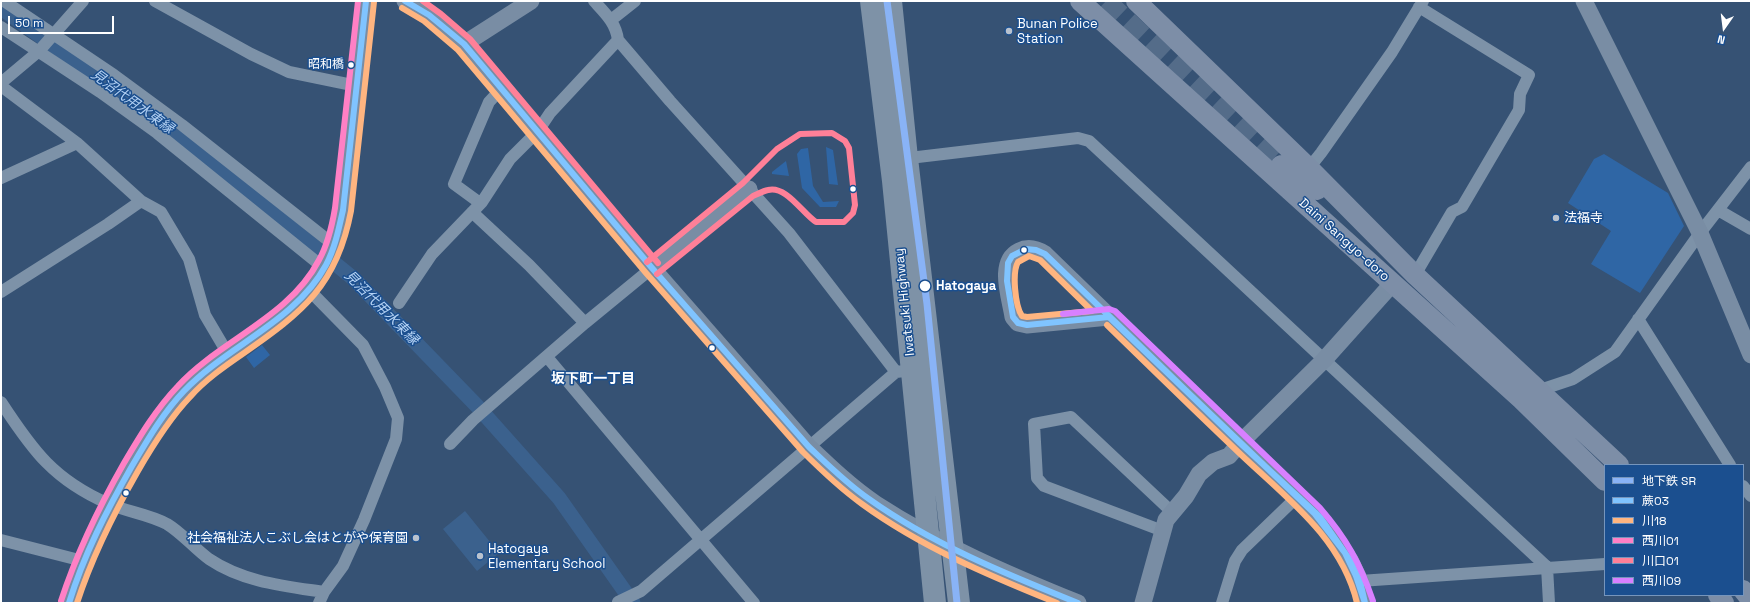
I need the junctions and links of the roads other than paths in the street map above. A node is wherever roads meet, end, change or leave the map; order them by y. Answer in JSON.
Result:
{"nodes":[{"id":1,"x":4,"y":1,"type":"edge"},
{"id":2,"x":83,"y":1,"type":"edge"},
{"id":3,"x":155,"y":1,"type":"edge"},
{"id":4,"x":366,"y":1,"type":"edge"},
{"id":5,"x":405,"y":1,"type":"edge"},
{"id":6,"x":531,"y":1,"type":"edge"},
{"id":7,"x":594,"y":1,"type":"edge"},
{"id":8,"x":636,"y":1,"type":"edge"},
{"id":9,"x":871,"y":1,"type":"edge"},
{"id":10,"x":891,"y":1,"type":"edge"},
{"id":11,"x":1080,"y":1,"type":"edge"},
{"id":12,"x":1136,"y":1,"type":"edge"},
{"id":13,"x":1584,"y":1,"type":"edge"},
{"id":14,"x":1421,"y":4,"type":"edge"},
{"id":15,"x":611,"y":20,"type":"junction"},
{"id":16,"x":1,"y":27,"type":"edge"},
{"id":17,"x":54,"y":35,"type":"junction"},
{"id":18,"x":618,"y":40,"type":"junction"},
{"id":19,"x":464,"y":44,"type":"junction"},
{"id":20,"x":39,"y":51,"type":"junction"},
{"id":21,"x":1,"y":85,"type":"edge"},
{"id":22,"x":357,"y":86,"type":"junction"},
{"id":23,"x":502,"y":88,"type":"junction"},
{"id":24,"x":538,"y":131,"type":"junction"},
{"id":25,"x":77,"y":143,"type":"junction"},
{"id":26,"x":898,"y":159,"type":"junction"},
{"id":27,"x":1751,"y":167,"type":"edge"},
{"id":28,"x":1309,"y":168,"type":"junction"},
{"id":29,"x":1,"y":178,"type":"edge"},
{"id":30,"x":749,"y":188,"type":"junction"},
{"id":31,"x":141,"y":201,"type":"junction"},
{"id":32,"x":476,"y":207,"type":"junction"},
{"id":33,"x":1718,"y":210,"type":"junction"},
{"id":34,"x":1368,"y":227,"type":"junction"},
{"id":35,"x":1751,"y":229,"type":"edge"},
{"id":36,"x":1700,"y":233,"type":"junction"},
{"id":37,"x":1350,"y":246,"type":"junction"},
{"id":38,"x":329,"y":258,"type":"junction"},
{"id":39,"x":652,"y":268,"type":"junction"},
{"id":40,"x":1415,"y":275,"type":"junction"},
{"id":41,"x":1392,"y":284,"type":"junction"},
{"id":42,"x":308,"y":289,"type":"junction"},
{"id":43,"x":1,"y":292,"type":"edge"},
{"id":44,"x":399,"y":304,"type":"dead end"},
{"id":45,"x":1109,"y":317,"type":"junction"},
{"id":46,"x":1638,"y":319,"type":"junction"},
{"id":47,"x":585,"y":323,"type":"junction"},
{"id":48,"x":228,"y":354,"type":"junction"},
{"id":49,"x":1751,"y":355,"type":"edge"},
{"id":50,"x":547,"y":357,"type":"junction"},
{"id":51,"x":1324,"y":360,"type":"junction"},
{"id":52,"x":904,"y":371,"type":"junction"},
{"id":53,"x":1539,"y":389,"type":"junction"},
{"id":54,"x":1521,"y":399,"type":"junction"},
{"id":55,"x":1,"y":402,"type":"edge"},
{"id":56,"x":1240,"y":443,"type":"junction"},
{"id":57,"x":450,"y":444,"type":"dead end"},
{"id":58,"x":809,"y":447,"type":"junction"},
{"id":59,"x":1618,"y":464,"type":"edge"},
{"id":60,"x":1729,"y":464,"type":"edge"},
{"id":61,"x":1604,"y":480,"type":"edge"},
{"id":62,"x":1744,"y":487,"type":"edge"},
{"id":63,"x":1751,"y":496,"type":"edge"},
{"id":64,"x":1297,"y":497,"type":"junction"},
{"id":65,"x":110,"y":505,"type":"junction"},
{"id":66,"x":1172,"y":512,"type":"junction"},
{"id":67,"x":1163,"y":530,"type":"junction"},
{"id":68,"x":928,"y":534,"type":"junction"},
{"id":69,"x":700,"y":539,"type":"junction"},
{"id":70,"x":1,"y":540,"type":"edge"},
{"id":71,"x":952,"y":547,"type":"junction"},
{"id":72,"x":83,"y":561,"type":"junction"},
{"id":73,"x":1604,"y":564,"type":"edge"},
{"id":74,"x":1547,"y":567,"type":"junction"},
{"id":75,"x":1360,"y":581,"type":"junction"},
{"id":76,"x":1744,"y":591,"type":"edge"},
{"id":77,"x":322,"y":598,"type":"edge"},
{"id":78,"x":1751,"y":600,"type":"edge"},
{"id":79,"x":618,"y":602,"type":"edge"},
{"id":80,"x":69,"y":603,"type":"edge"},
{"id":81,"x":754,"y":603,"type":"edge"},
{"id":82,"x":936,"y":603,"type":"edge"},
{"id":83,"x":959,"y":603,"type":"edge"},
{"id":84,"x":1078,"y":603,"type":"edge"},
{"id":85,"x":1143,"y":603,"type":"edge"},
{"id":86,"x":1222,"y":603,"type":"edge"},
{"id":87,"x":1366,"y":603,"type":"edge"},
{"id":88,"x":1548,"y":603,"type":"edge"}],
"edges":[{"from":1,"to":17,"type":"street"},
{"from":2,"to":17,"type":"street"},
{"from":3,"to":22,"type":"street"},
{"from":4,"to":22,"type":"street"},
{"from":5,"to":19,"type":"street"},
{"from":6,"to":19,"type":"street"},
{"from":7,"to":15,"type":"street"},
{"from":8,"to":15,"type":"street"},
{"from":9,"to":26,"type":"highway","name":"Iwatsuki Highway"},
{"from":10,"to":26,"type":"highway","name":"Iwatsuki Highway"},
{"from":11,"to":37,"type":"main road","name":"Daini Sangyo-doro"},
{"from":12,"to":28,"type":"main road","name":"Daini Sangyo-doro"},
{"from":13,"to":36,"type":"street"},
{"from":14,"to":28,"type":"street"},
{"from":14,"to":40,"type":"street"},
{"from":15,"to":18,"type":"street"},
{"from":16,"to":20,"type":"street"},
{"from":17,"to":20,"type":"street"},
{"from":17,"to":38,"type":"street"},
{"from":18,"to":24,"type":"street"},
{"from":18,"to":30,"type":"street"},
{"from":19,"to":23,"type":"street"},
{"from":20,"to":21,"type":"street"},
{"from":20,"to":38,"type":"street"},
{"from":21,"to":25,"type":"street"},
{"from":22,"to":38,"type":"street"},
{"from":23,"to":24,"type":"street"},
{"from":23,"to":32,"type":"street"},
{"from":24,"to":32,"type":"street"},
{"from":24,"to":39,"type":"street"},
{"from":25,"to":29,"type":"street"},
{"from":25,"to":31,"type":"street"},
{"from":26,"to":51,"type":"street"},
{"from":26,"to":52,"type":"highway","name":"Iwatsuki Highway"},
{"from":26,"to":71,"type":"highway","name":"Iwatsuki Highway"},
{"from":27,"to":33,"type":"street"},
{"from":28,"to":34,"type":"main road","name":"Daini Sangyo-doro"},
{"from":30,"to":39,"type":"street"},
{"from":30,"to":52,"type":"street"},
{"from":31,"to":43,"type":"street"},
{"from":31,"to":48,"type":"street"},
{"from":32,"to":44,"type":"street"},
{"from":32,"to":47,"type":"street"},
{"from":33,"to":35,"type":"street"},
{"from":33,"to":36,"type":"street"},
{"from":34,"to":37,"type":"main road"},
{"from":34,"to":40,"type":"main road","name":"Daini Sangyo-doro"},
{"from":36,"to":46,"type":"street"},
{"from":36,"to":49,"type":"street"},
{"from":37,"to":41,"type":"main road","name":"Daini Sangyo-doro"},
{"from":38,"to":42,"type":"street"},
{"from":39,"to":47,"type":"street"},
{"from":39,"to":58,"type":"street"},
{"from":40,"to":53,"type":"main road","name":"Daini Sangyo-doro"},
{"from":41,"to":51,"type":"street"},
{"from":41,"to":54,"type":"main road","name":"Daini Sangyo-doro"},
{"from":42,"to":48,"type":"street"},
{"from":42,"to":77,"type":"street"},
{"from":45,"to":45,"type":"street"},
{"from":45,"to":56,"type":"street"},
{"from":46,"to":53,"type":"street"},
{"from":46,"to":60,"type":"street"},
{"from":47,"to":50,"type":"street"},
{"from":48,"to":65,"type":"street"},
{"from":50,"to":57,"type":"street"},
{"from":50,"to":69,"type":"street"},
{"from":51,"to":56,"type":"street"},
{"from":51,"to":74,"type":"street"},
{"from":52,"to":58,"type":"street"},
{"from":52,"to":68,"type":"highway","name":"Iwatsuki Highway"},
{"from":53,"to":54,"type":"street"},
{"from":53,"to":59,"type":"main road","name":"Daini Sangyo-doro"},
{"from":54,"to":61,"type":"main road","name":"Daini Sangyo-doro"},
{"from":55,"to":65,"type":"street"},
{"from":56,"to":64,"type":"street"},
{"from":56,"to":66,"type":"street"},
{"from":58,"to":68,"type":"street"},
{"from":58,"to":69,"type":"street"},
{"from":62,"to":63,"type":"street"},
{"from":64,"to":75,"type":"street"},
{"from":64,"to":86,"type":"street"},
{"from":65,"to":72,"type":"street"},
{"from":65,"to":77,"type":"street"},
{"from":66,"to":67,"type":"street"},
{"from":66,"to":67,"type":"street"},
{"from":67,"to":85,"type":"street"},
{"from":68,"to":71,"type":"street"},
{"from":68,"to":82,"type":"highway","name":"Iwatsuki Highway"},
{"from":69,"to":79,"type":"street"},
{"from":69,"to":81,"type":"street"},
{"from":70,"to":72,"type":"street"},
{"from":71,"to":83,"type":"highway","name":"Iwatsuki Highway"},
{"from":71,"to":84,"type":"street"},
{"from":72,"to":80,"type":"street"},
{"from":73,"to":74,"type":"street"},
{"from":74,"to":75,"type":"street"},
{"from":74,"to":88,"type":"street"},
{"from":75,"to":87,"type":"street"},
{"from":76,"to":78,"type":"main road"}]}
